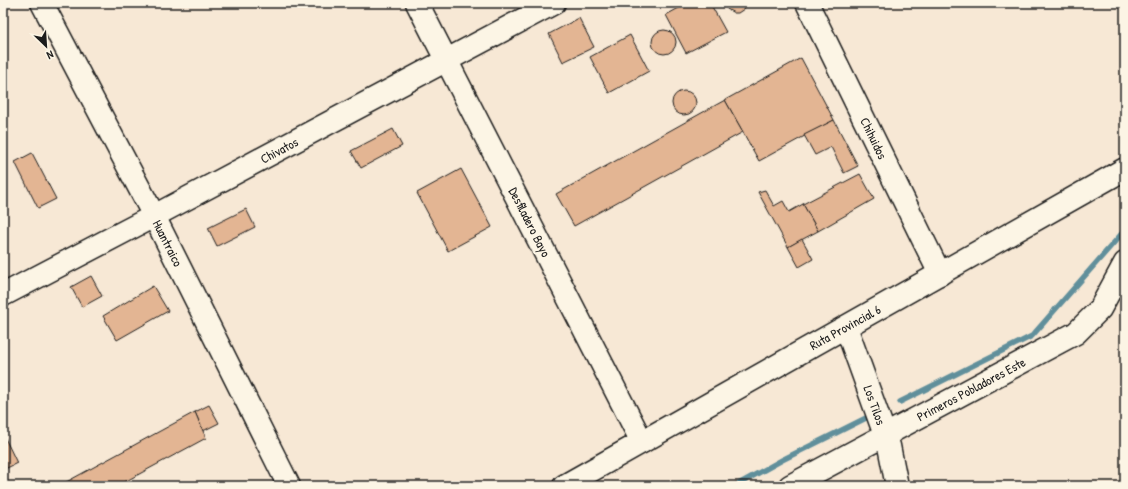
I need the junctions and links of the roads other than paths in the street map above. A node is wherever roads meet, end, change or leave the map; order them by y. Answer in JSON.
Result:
{"nodes":[{"id":1,"x":42,"y":3,"type":"edge"},
{"id":2,"x":417,"y":3,"type":"edge"},
{"id":3,"x":554,"y":3,"type":"edge"},
{"id":4,"x":807,"y":3,"type":"edge"},
{"id":5,"x":446,"y":60,"type":"junction"},
{"id":6,"x":1125,"y":169,"type":"edge"},
{"id":7,"x":154,"y":216,"type":"junction"},
{"id":8,"x":1125,"y":263,"type":"edge"},
{"id":9,"x":940,"y":274,"type":"junction"},
{"id":10,"x":3,"y":295,"type":"edge"},
{"id":11,"x":846,"y":327,"type":"junction"},
{"id":12,"x":885,"y":434,"type":"junction"},
{"id":13,"x":642,"y":442,"type":"junction"},
{"id":14,"x":289,"y":486,"type":"edge"},
{"id":15,"x":564,"y":486,"type":"edge"},
{"id":16,"x":790,"y":486,"type":"edge"},
{"id":17,"x":897,"y":486,"type":"edge"}],
"edges":[{"from":1,"to":7,"type":"street","name":"Huantraico"},
{"from":2,"to":5,"type":"street","name":"Desfiladero Bayo"},
{"from":3,"to":5,"type":"street","name":"Chivatos"},
{"from":4,"to":9,"type":"street","name":"Chihuidos"},
{"from":5,"to":7,"type":"street","name":"Chivatos"},
{"from":5,"to":13,"type":"street","name":"Desfiladero Bayo"},
{"from":6,"to":9,"type":"street","name":"Ruta Provincial 6"},
{"from":7,"to":10,"type":"street","name":"Chivatos"},
{"from":7,"to":14,"type":"street","name":"Huantraico"},
{"from":8,"to":12,"type":"street","name":"Primeros Pobladores Este"},
{"from":9,"to":11,"type":"street","name":"Ruta Provincial 6"},
{"from":11,"to":12,"type":"street","name":"Los Tilos"},
{"from":11,"to":13,"type":"street","name":"Ruta Provincial 6"},
{"from":12,"to":16,"type":"street","name":"Primeros Pobladores Este"},
{"from":12,"to":17,"type":"street","name":"Los Tilos"},
{"from":13,"to":15,"type":"street","name":"Ruta Provincial 6"}]}
